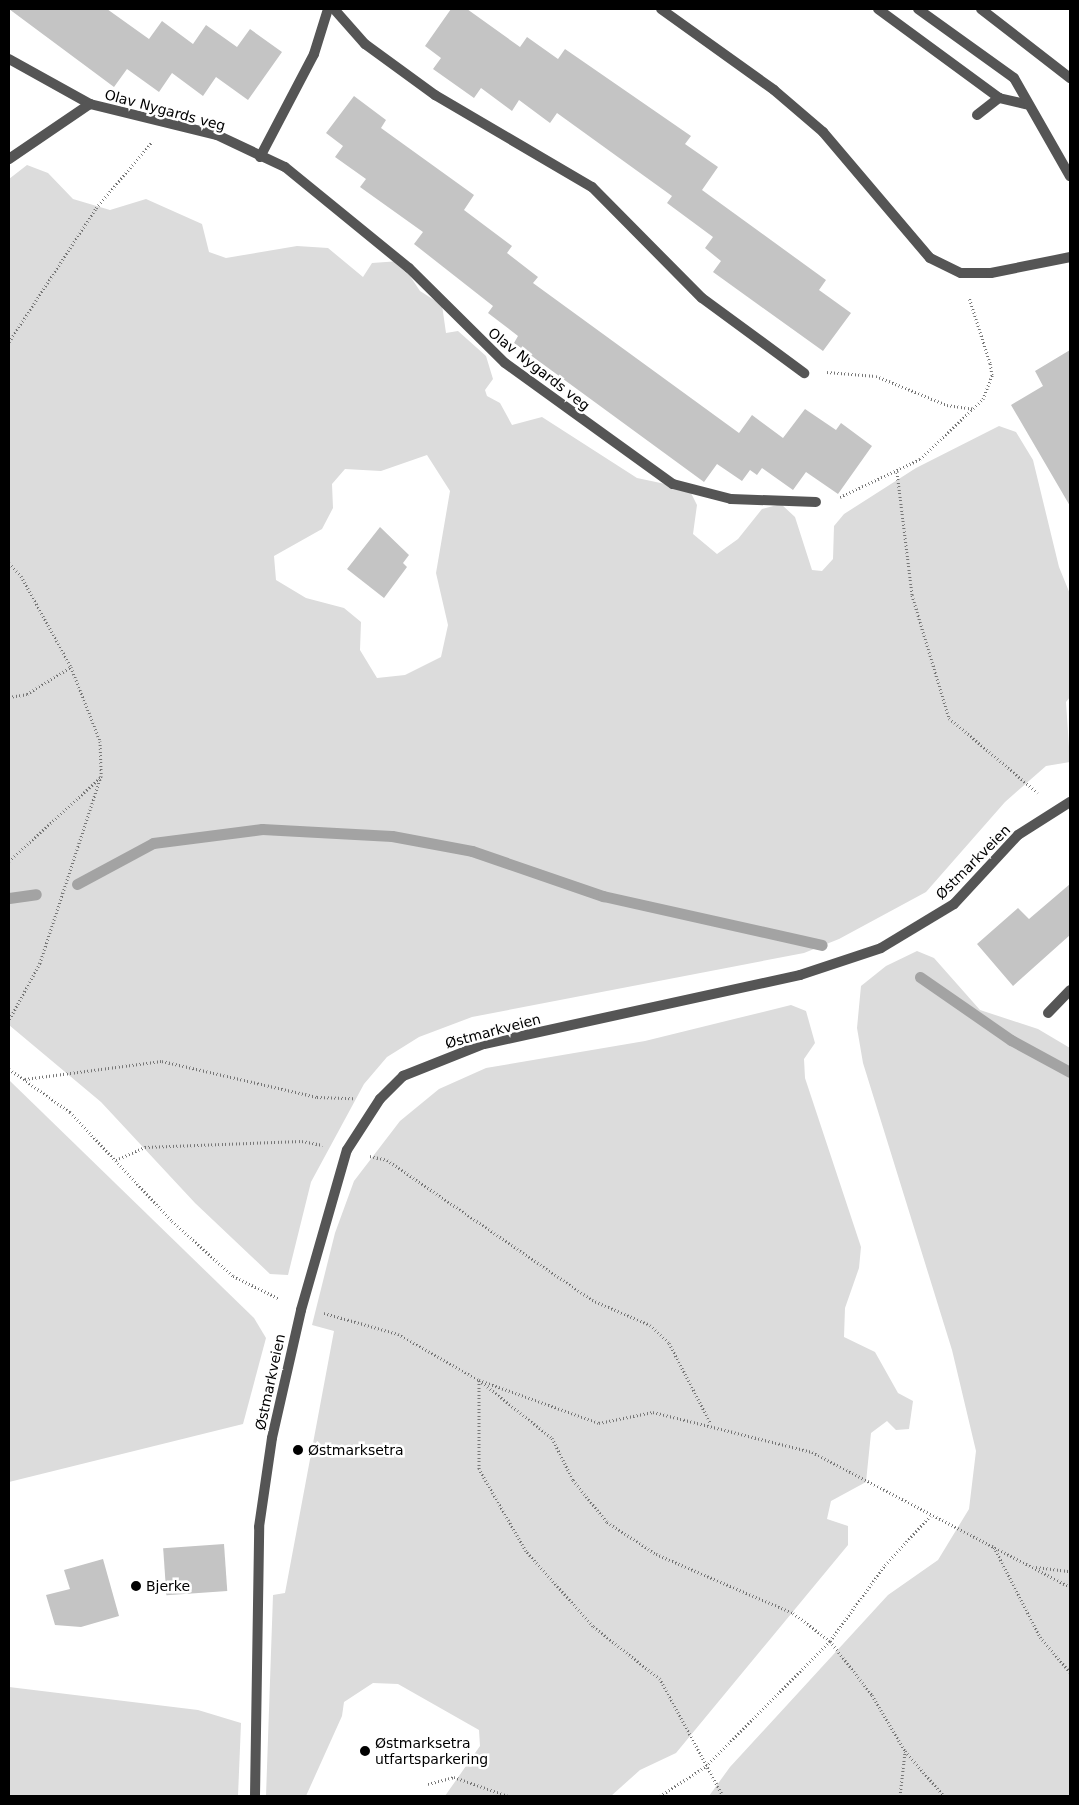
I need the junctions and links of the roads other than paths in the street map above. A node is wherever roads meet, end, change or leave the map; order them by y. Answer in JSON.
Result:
{"nodes":[{"id":1,"x":328,"y":9,"type":"edge"},
{"id":2,"x":334,"y":9,"type":"edge"},
{"id":3,"x":662,"y":9,"type":"edge"},
{"id":4,"x":878,"y":9,"type":"edge"},
{"id":5,"x":918,"y":9,"type":"edge"},
{"id":6,"x":981,"y":9,"type":"edge"},
{"id":7,"x":9,"y":59,"type":"edge"},
{"id":8,"x":1070,"y":78,"type":"edge"},
{"id":9,"x":999,"y":98,"type":"junction"},
{"id":10,"x":90,"y":104,"type":"junction"},
{"id":11,"x":1026,"y":104,"type":"junction"},
{"id":12,"x":977,"y":115,"type":"dead end"},
{"id":13,"x":260,"y":157,"type":"junction"},
{"id":14,"x":9,"y":158,"type":"edge"},
{"id":15,"x":1070,"y":176,"type":"edge"},
{"id":16,"x":1070,"y":258,"type":"edge"},
{"id":17,"x":804,"y":373,"type":"road end"},
{"id":18,"x":816,"y":502,"type":"road end"},
{"id":19,"x":1070,"y":802,"type":"edge"},
{"id":20,"x":1070,"y":990,"type":"edge"},
{"id":21,"x":1048,"y":1013,"type":"dead end"},
{"id":22,"x":255,"y":1796,"type":"edge"}],
"edges":[{"from":1,"to":13,"type":"street"},
{"from":2,"to":17,"type":"street"},
{"from":3,"to":16,"type":"street"},
{"from":4,"to":9,"type":"street"},
{"from":5,"to":11,"type":"street"},
{"from":6,"to":8,"type":"street"},
{"from":7,"to":10,"type":"street","name":"Olav Nygards veg"},
{"from":9,"to":11,"type":"street"},
{"from":9,"to":12,"type":"street"},
{"from":10,"to":13,"type":"street","name":"Olav Nygards veg"},
{"from":10,"to":14,"type":"street","name":"Olav Nygards veg"},
{"from":11,"to":15,"type":"street"},
{"from":13,"to":18,"type":"street","name":"Olav Nygards veg"},
{"from":19,"to":22,"type":"street","name":"Østmarkveien"},
{"from":20,"to":21,"type":"street"}]}
